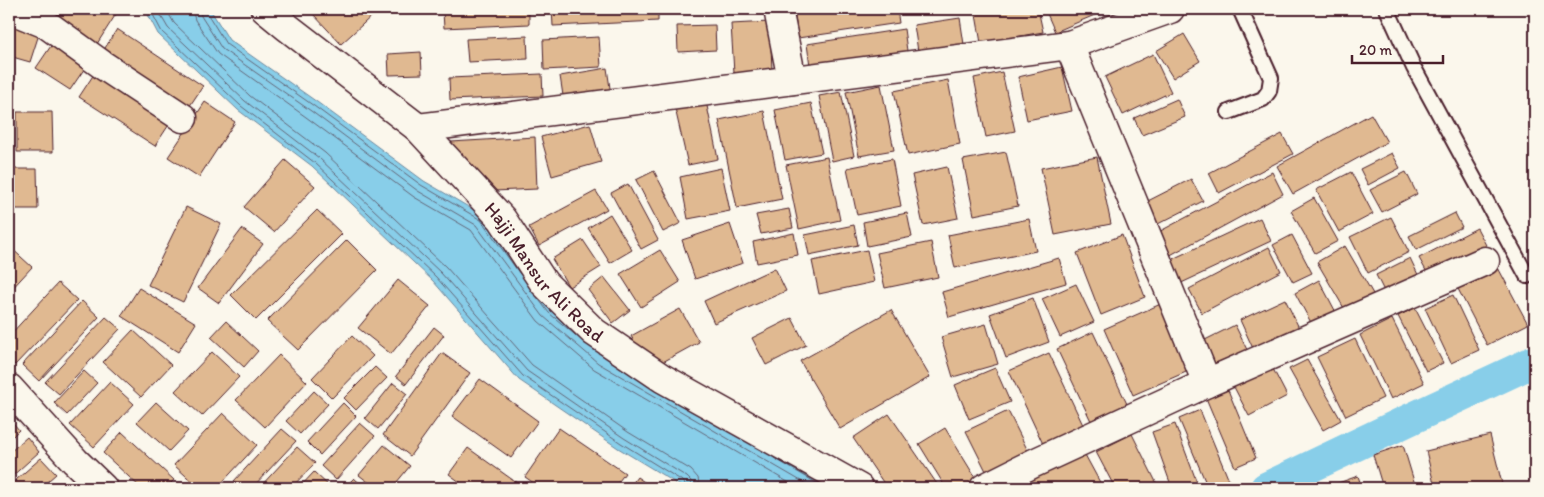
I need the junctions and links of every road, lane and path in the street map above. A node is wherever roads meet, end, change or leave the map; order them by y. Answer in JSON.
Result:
{"nodes":[{"id":1,"x":9,"y":9,"type":"edge"},
{"id":2,"x":265,"y":9,"type":"edge"},
{"id":3,"x":778,"y":9,"type":"edge"},
{"id":4,"x":1170,"y":9,"type":"edge"},
{"id":5,"x":1240,"y":9,"type":"edge"},
{"id":6,"x":1386,"y":9,"type":"edge"},
{"id":7,"x":1069,"y":45,"type":"junction"},
{"id":8,"x":792,"y":80,"type":"junction"},
{"id":9,"x":1228,"y":112,"type":"dead end"},
{"id":10,"x":183,"y":118,"type":"dead end"},
{"id":11,"x":418,"y":128,"type":"junction"},
{"id":12,"x":1485,"y":261,"type":"dead end"},
{"id":13,"x":1527,"y":276,"type":"dead end"},
{"id":14,"x":1207,"y":383,"type":"junction"},
{"id":15,"x":9,"y":388,"type":"edge"},
{"id":16,"x":103,"y":488,"type":"edge"},
{"id":17,"x":859,"y":488,"type":"edge"},
{"id":18,"x":984,"y":488,"type":"edge"}],
"edges":[{"from":1,"to":10,"type":"street"},
{"from":2,"to":11,"type":"street","name":"Hajji Mansur Ali Road"},
{"from":3,"to":8,"type":"street"},
{"from":4,"to":7,"type":"street"},
{"from":5,"to":9,"type":"lane"},
{"from":6,"to":13,"type":"lane"},
{"from":7,"to":8,"type":"street"},
{"from":7,"to":14,"type":"street"},
{"from":8,"to":11,"type":"street"},
{"from":11,"to":17,"type":"street","name":"Hajji Mansur Ali Road"},
{"from":12,"to":14,"type":"street"},
{"from":14,"to":18,"type":"street"},
{"from":15,"to":16,"type":"street"}]}
